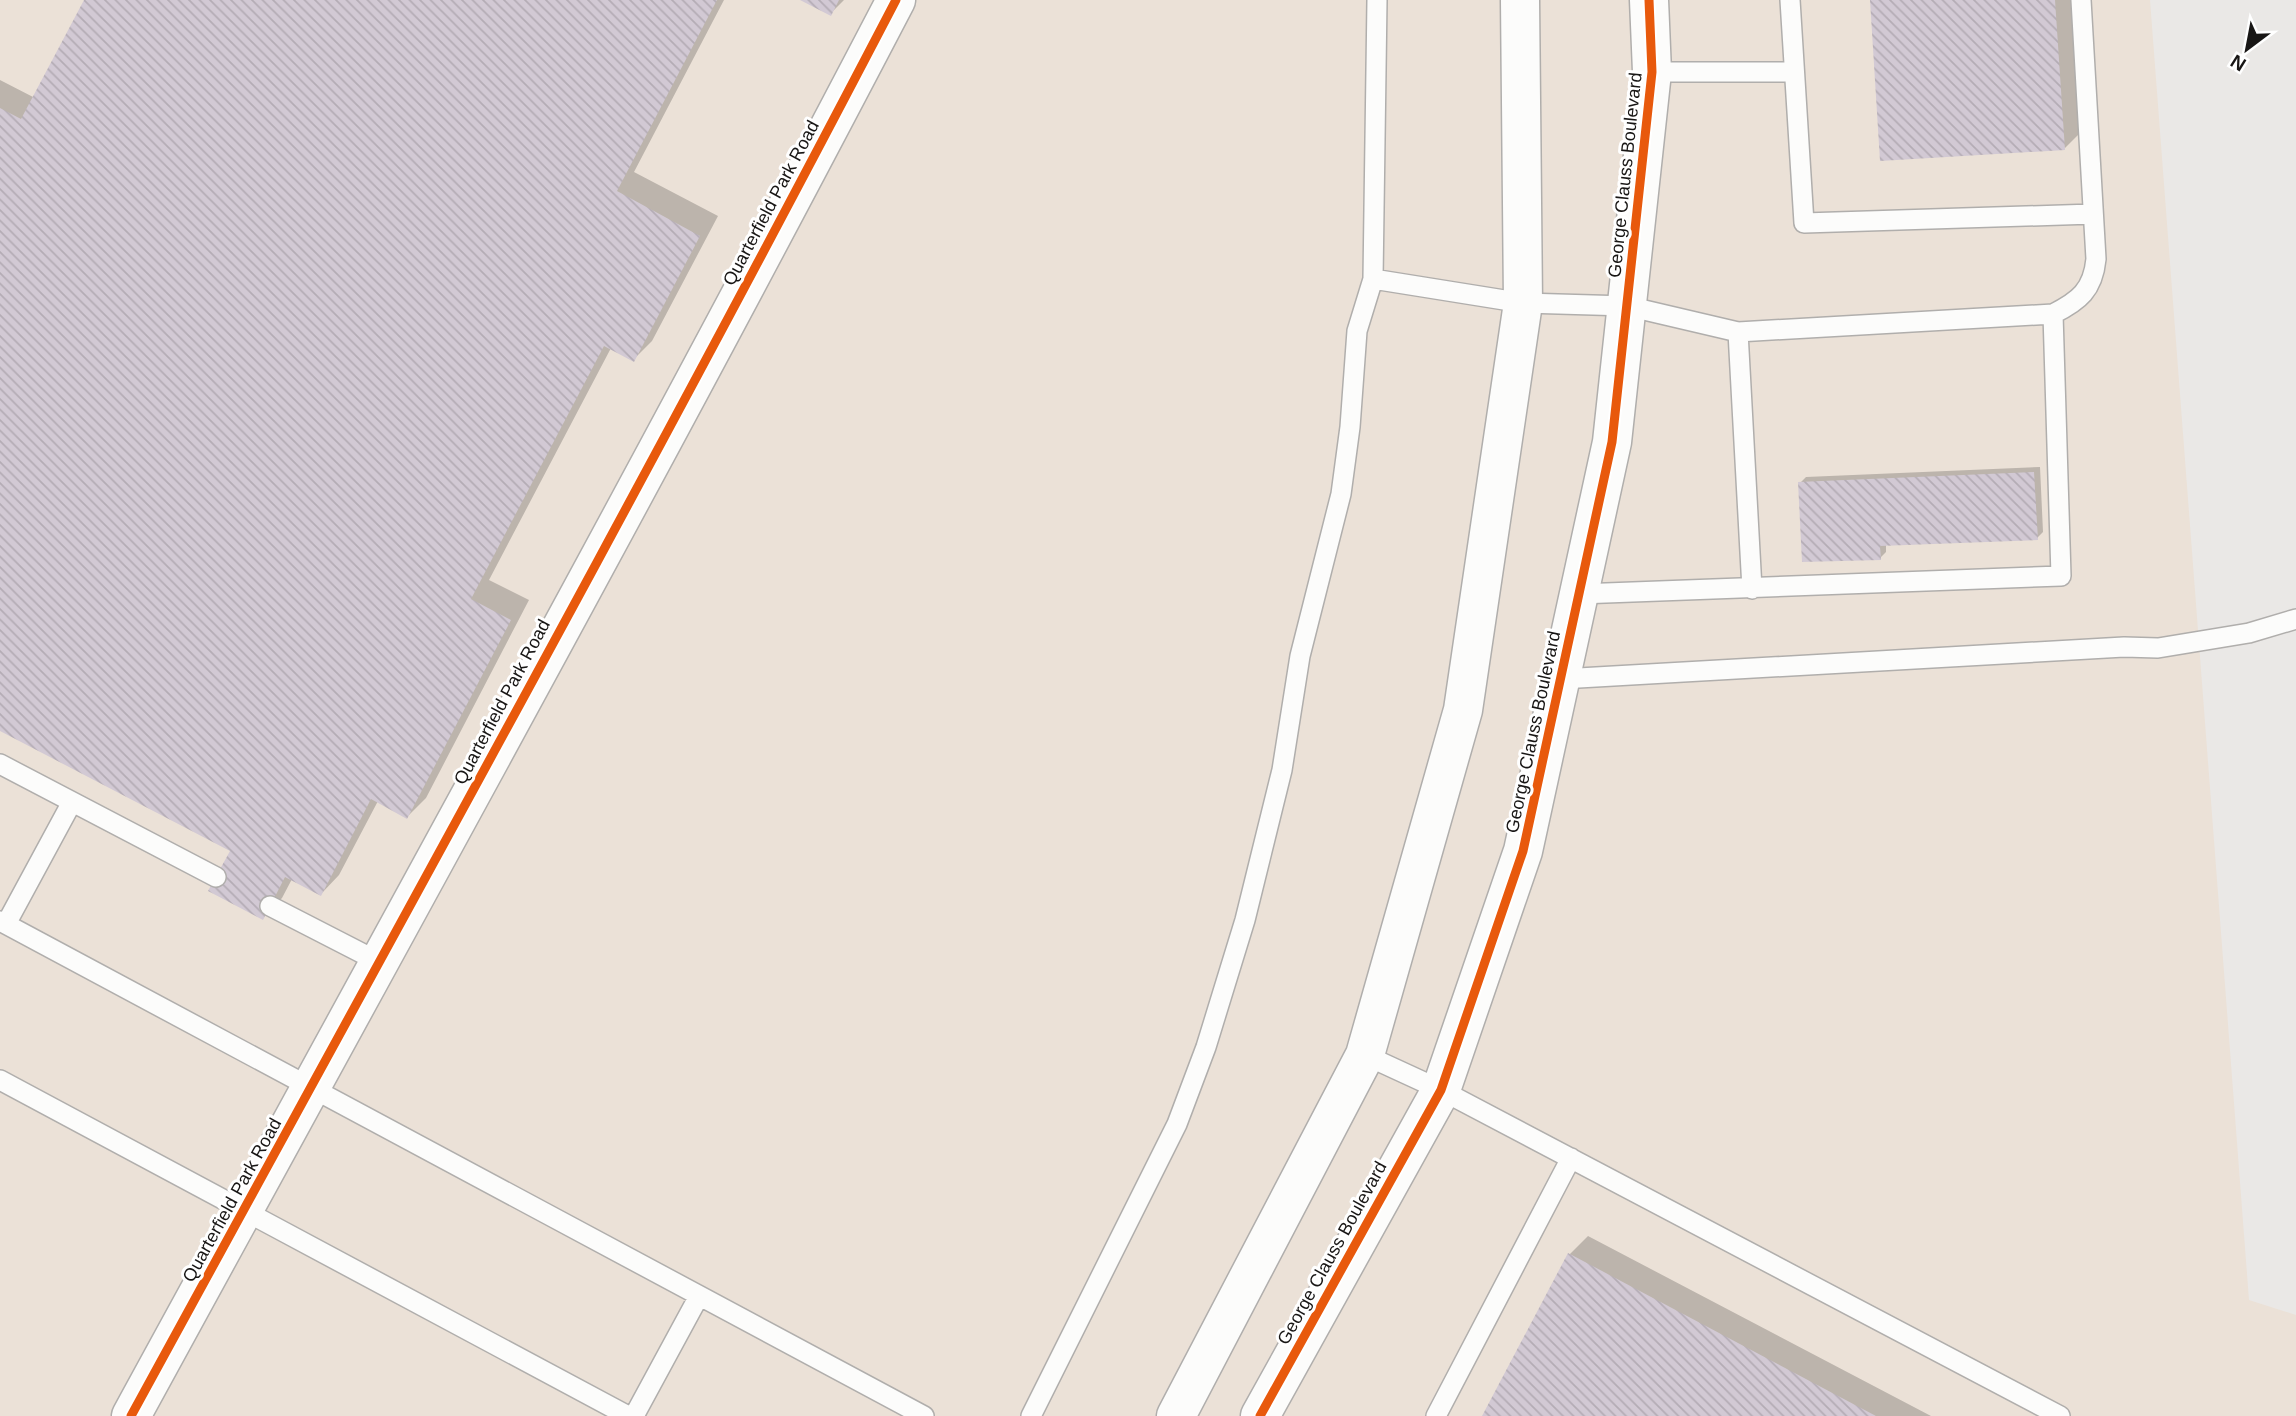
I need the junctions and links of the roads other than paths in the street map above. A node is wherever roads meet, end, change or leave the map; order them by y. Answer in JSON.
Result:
{"nodes":[{"id":1,"x":897,"y":0,"type":"edge"},
{"id":2,"x":1377,"y":0,"type":"edge"},
{"id":3,"x":1520,"y":0,"type":"edge"},
{"id":4,"x":1650,"y":0,"type":"edge"},
{"id":5,"x":1790,"y":0,"type":"edge"},
{"id":6,"x":2081,"y":0,"type":"edge"},
{"id":7,"x":1653,"y":72,"type":"junction"},
{"id":8,"x":1794,"y":72,"type":"junction"},
{"id":9,"x":2093,"y":214,"type":"junction"},
{"id":10,"x":1373,"y":279,"type":"junction"},
{"id":11,"x":1523,"y":303,"type":"junction"},
{"id":12,"x":1627,"y":306,"type":"junction"},
{"id":13,"x":2053,"y":314,"type":"junction"},
{"id":14,"x":1738,"y":332,"type":"junction"},
{"id":15,"x":1752,"y":589,"type":"junction"},
{"id":16,"x":1579,"y":594,"type":"junction"},
{"id":17,"x":2296,"y":619,"type":"edge"},
{"id":18,"x":1561,"y":679,"type":"junction"},
{"id":19,"x":0,"y":764,"type":"edge"},
{"id":20,"x":72,"y":802,"type":"junction"},
{"id":21,"x":216,"y":877,"type":"dead end"},
{"id":22,"x":270,"y":906,"type":"dead end"},
{"id":23,"x":3,"y":923,"type":"edge"},
{"id":24,"x":379,"y":962,"type":"junction"},
{"id":25,"x":1365,"y":1055,"type":"junction"},
{"id":26,"x":0,"y":1080,"type":"edge"},
{"id":27,"x":311,"y":1089,"type":"junction"},
{"id":28,"x":1441,"y":1090,"type":"junction"},
{"id":29,"x":1571,"y":1158,"type":"junction"},
{"id":30,"x":244,"y":1212,"type":"junction"},
{"id":31,"x":699,"y":1296,"type":"junction"},
{"id":32,"x":131,"y":1416,"type":"edge"},
{"id":33,"x":628,"y":1416,"type":"edge"},
{"id":34,"x":634,"y":1416,"type":"edge"},
{"id":35,"x":924,"y":1416,"type":"edge"},
{"id":36,"x":1031,"y":1416,"type":"edge"},
{"id":37,"x":1176,"y":1416,"type":"edge"},
{"id":38,"x":1260,"y":1416,"type":"edge"},
{"id":39,"x":1436,"y":1416,"type":"edge"},
{"id":40,"x":2060,"y":1416,"type":"edge"}],
"edges":[{"from":1,"to":24,"type":"street","name":"Quarterfield Park Road"},
{"from":2,"to":10,"type":"lane"},
{"from":3,"to":11,"type":"street"},
{"from":4,"to":7,"type":"street","name":"George Clauss Boulevard"},
{"from":5,"to":8,"type":"lane"},
{"from":6,"to":9,"type":"lane"},
{"from":7,"to":8,"type":"lane"},
{"from":7,"to":12,"type":"street","name":"George Clauss Boulevard"},
{"from":8,"to":9,"type":"lane"},
{"from":9,"to":13,"type":"lane"},
{"from":10,"to":11,"type":"lane"},
{"from":10,"to":36,"type":"lane"},
{"from":11,"to":12,"type":"lane"},
{"from":11,"to":25,"type":"street"},
{"from":12,"to":14,"type":"lane"},
{"from":12,"to":16,"type":"street","name":"George Clauss Boulevard"},
{"from":13,"to":14,"type":"lane"},
{"from":13,"to":15,"type":"lane"},
{"from":14,"to":15,"type":"lane"},
{"from":15,"to":16,"type":"lane"},
{"from":16,"to":18,"type":"street","name":"George Clauss Boulevard"},
{"from":17,"to":18,"type":"lane"},
{"from":18,"to":28,"type":"street","name":"George Clauss Boulevard"},
{"from":19,"to":20,"type":"lane"},
{"from":20,"to":21,"type":"lane"},
{"from":20,"to":23,"type":"lane"},
{"from":22,"to":24,"type":"lane"},
{"from":23,"to":27,"type":"lane"},
{"from":24,"to":27,"type":"street","name":"Quarterfield Park Road"},
{"from":25,"to":28,"type":"lane"},
{"from":25,"to":37,"type":"street"},
{"from":26,"to":30,"type":"lane"},
{"from":27,"to":30,"type":"street","name":"Quarterfield Park Road"},
{"from":27,"to":31,"type":"lane"},
{"from":28,"to":29,"type":"lane"},
{"from":28,"to":38,"type":"street","name":"George Clauss Boulevard"},
{"from":29,"to":39,"type":"lane"},
{"from":29,"to":40,"type":"lane"},
{"from":30,"to":32,"type":"street","name":"Quarterfield Park Road"},
{"from":30,"to":33,"type":"lane"},
{"from":31,"to":34,"type":"lane"},
{"from":31,"to":35,"type":"lane"}]}
